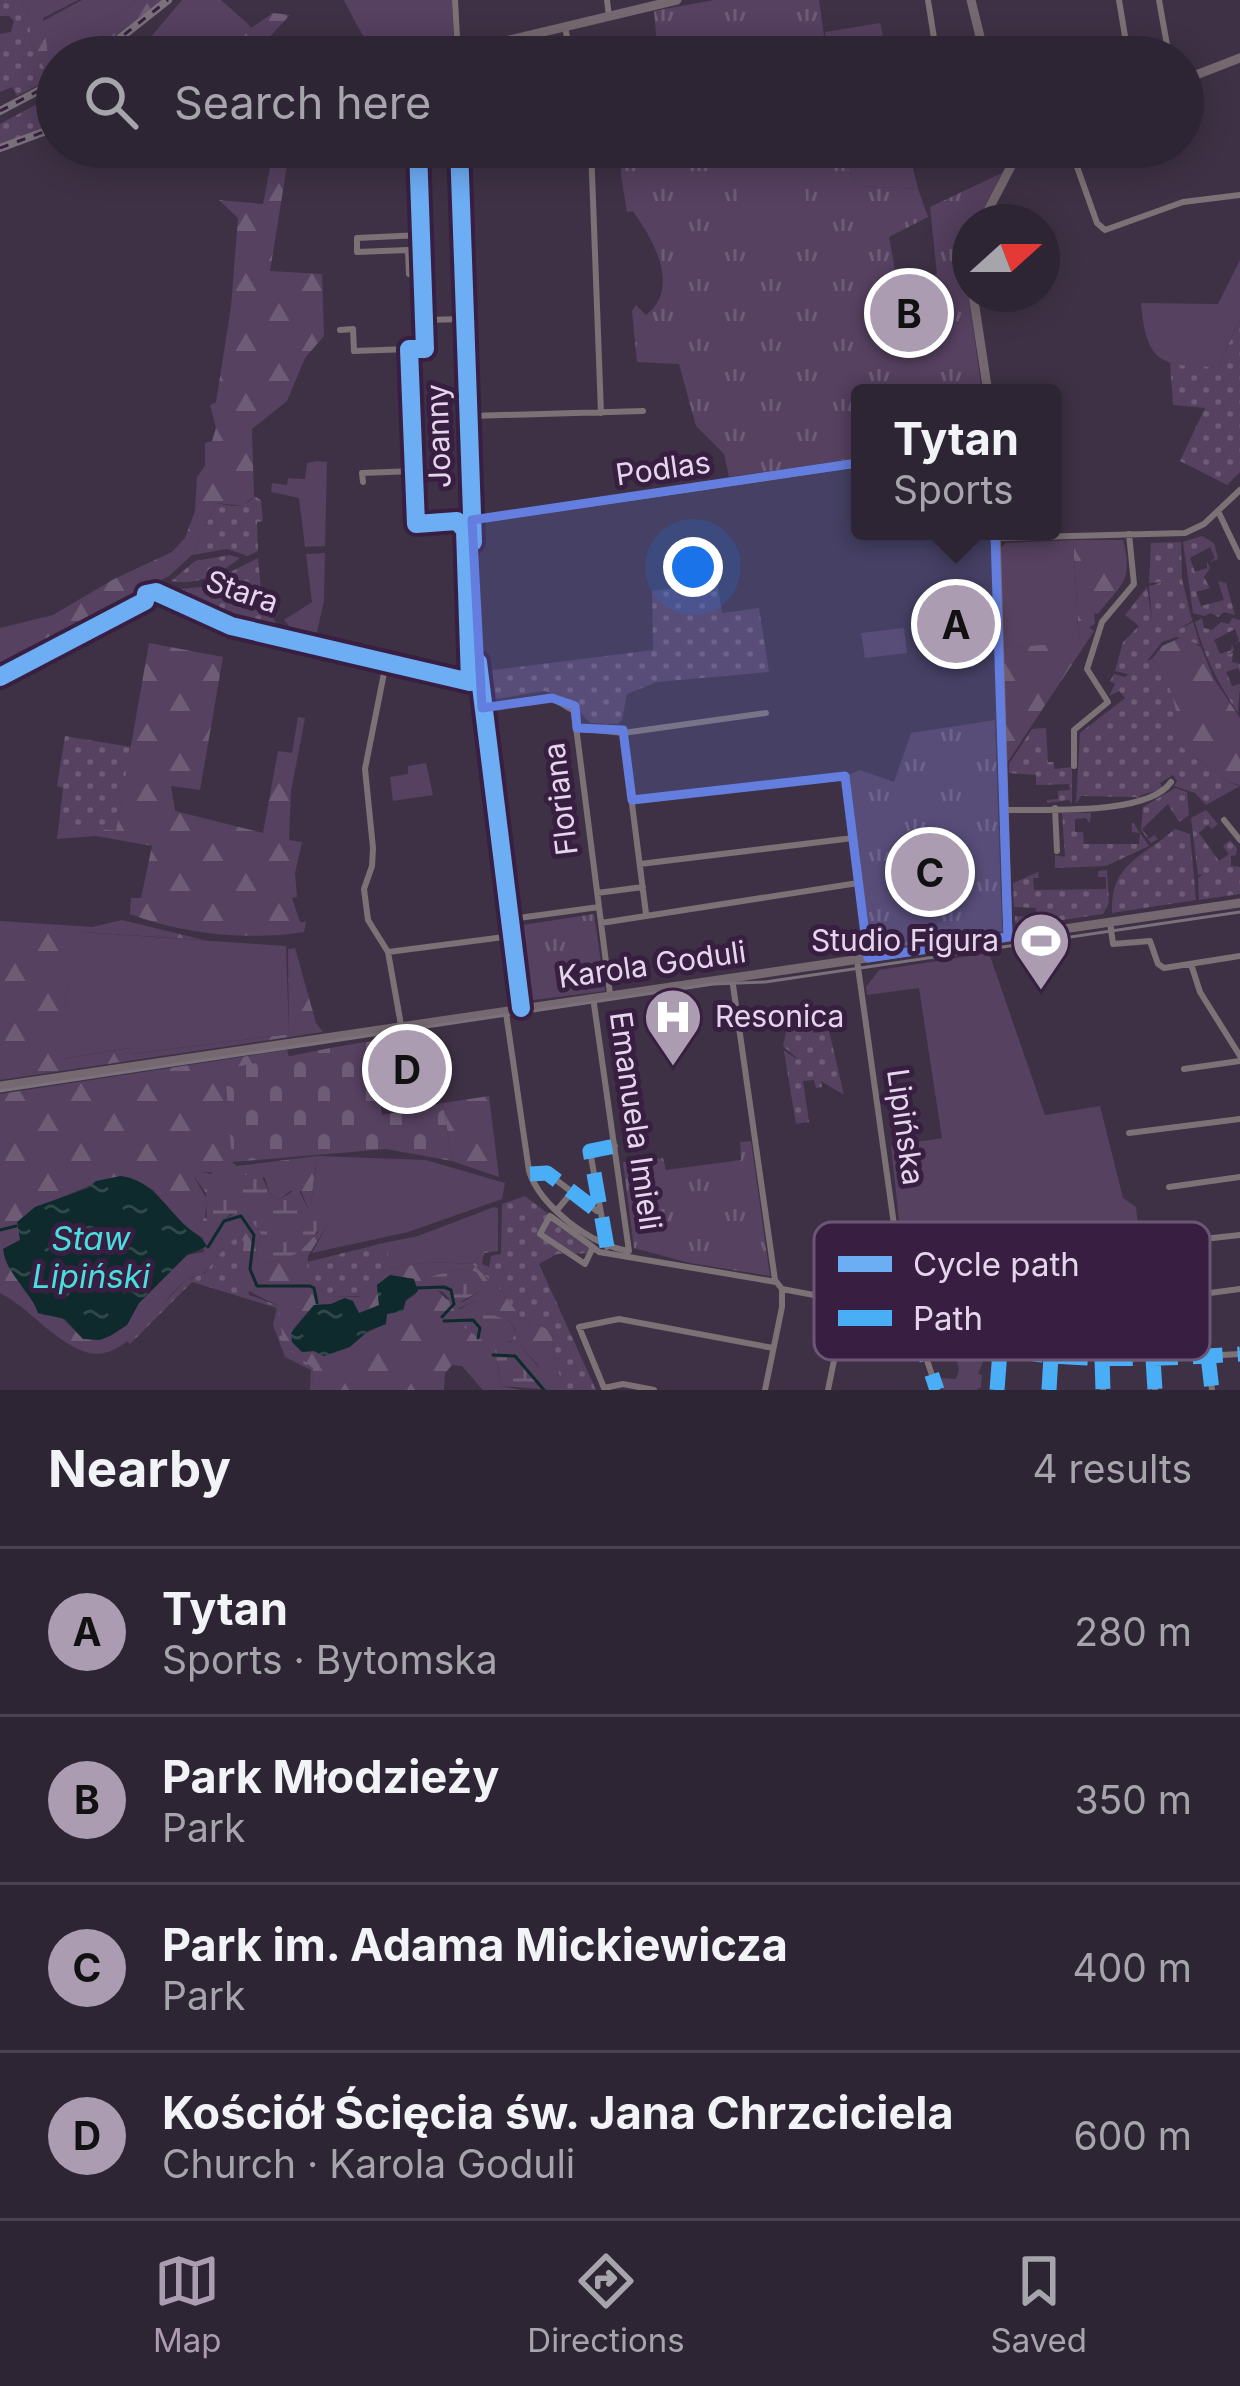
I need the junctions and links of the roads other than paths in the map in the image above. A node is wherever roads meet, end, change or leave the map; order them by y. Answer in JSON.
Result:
{"nodes":[{"id":1,"x":455,"y":0,"type":"edge"},
{"id":2,"x":607,"y":0,"type":"edge"},
{"id":3,"x":676,"y":0,"type":"edge"},
{"id":4,"x":928,"y":0,"type":"edge"},
{"id":5,"x":971,"y":0,"type":"edge"},
{"id":6,"x":1119,"y":0,"type":"edge"},
{"id":7,"x":1159,"y":0,"type":"edge"},
{"id":8,"x":609,"y":16,"type":"junction"},
{"id":9,"x":565,"y":27,"type":"junction"},
{"id":10,"x":457,"y":36,"type":"edge"},
{"id":11,"x":527,"y":36,"type":"edge"},
{"id":12,"x":567,"y":36,"type":"edge"},
{"id":13,"x":934,"y":36,"type":"edge"},
{"id":14,"x":980,"y":36,"type":"edge"},
{"id":15,"x":1125,"y":36,"type":"dead end"},
{"id":16,"x":1165,"y":36,"type":"edge"},
{"id":17,"x":1240,"y":58,"type":"edge"},
{"id":18,"x":1204,"y":72,"type":"edge"},
{"id":19,"x":419,"y":168,"type":"edge"},
{"id":20,"x":460,"y":168,"type":"edge"},
{"id":21,"x":592,"y":168,"type":"edge"},
{"id":22,"x":1011,"y":168,"type":"edge"},
{"id":23,"x":1077,"y":168,"type":"edge"},
{"id":24,"x":1240,"y":195,"type":"edge"},
{"id":25,"x":992,"y":204,"type":"edge"},
{"id":26,"x":421,"y":235,"type":"junction"},
{"id":27,"x":409,"y":274,"type":"dead end"},
{"id":28,"x":976,"y":312,"type":"edge"},
{"id":29,"x":466,"y":319,"type":"junction"},
{"id":30,"x":424,"y":320,"type":"junction"},
{"id":31,"x":340,"y":330,"type":"dead end"},
{"id":32,"x":409,"y":349,"type":"junction"},
{"id":33,"x":987,"y":384,"type":"edge"},
{"id":34,"x":643,"y":411,"type":"dead end"},
{"id":35,"x":601,"y":413,"type":"junction"},
{"id":36,"x":469,"y":416,"type":"junction"},
{"id":37,"x":851,"y":465,"type":"edge"},
{"id":38,"x":414,"y":471,"type":"junction"},
{"id":39,"x":363,"y":482,"type":"dead end"},
{"id":40,"x":1240,"y":490,"type":"edge"},
{"id":41,"x":1217,"y":511,"type":"junction"},
{"id":42,"x":472,"y":520,"type":"junction"},
{"id":43,"x":1061,"y":534,"type":"edge"},
{"id":44,"x":1129,"y":534,"type":"junction"},
{"id":45,"x":996,"y":540,"type":"edge"},
{"id":46,"x":1240,"y":557,"type":"edge"},
{"id":47,"x":386,"y":663,"type":"junction"},
{"id":48,"x":0,"y":669,"type":"edge"},
{"id":49,"x":480,"y":682,"type":"junction"},
{"id":50,"x":482,"y":708,"type":"junction"},
{"id":51,"x":766,"y":713,"type":"dead end"},
{"id":52,"x":577,"y":728,"type":"junction"},
{"id":53,"x":623,"y":733,"type":"junction"},
{"id":54,"x":1074,"y":766,"type":"dead end"},
{"id":55,"x":1172,"y":782,"type":"dead end"},
{"id":56,"x":632,"y":800,"type":"junction"},
{"id":57,"x":1055,"y":808,"type":"junction"},
{"id":58,"x":1004,"y":811,"type":"junction"},
{"id":59,"x":1224,"y":820,"type":"dead end"},
{"id":60,"x":853,"y":838,"type":"junction"},
{"id":61,"x":1240,"y":840,"type":"edge"},
{"id":62,"x":1058,"y":851,"type":"dead end"},
{"id":63,"x":640,"y":864,"type":"junction"},
{"id":64,"x":859,"y":883,"type":"junction"},
{"id":65,"x":643,"y":887,"type":"junction"},
{"id":66,"x":597,"y":893,"type":"junction"},
{"id":67,"x":1240,"y":903,"type":"edge"},
{"id":68,"x":599,"y":907,"type":"junction"},
{"id":69,"x":646,"y":915,"type":"junction"},
{"id":70,"x":510,"y":919,"type":"junction"},
{"id":71,"x":601,"y":922,"type":"junction"},
{"id":72,"x":1110,"y":922,"type":"junction"},
{"id":73,"x":512,"y":936,"type":"junction"},
{"id":74,"x":1008,"y":937,"type":"junction"},
{"id":75,"x":388,"y":952,"type":"junction"},
{"id":76,"x":1239,"y":958,"type":"edge"},
{"id":77,"x":863,"y":959,"type":"junction"},
{"id":78,"x":1191,"y":964,"type":"junction"},
{"id":79,"x":732,"y":978,"type":"junction"},
{"id":80,"x":610,"y":994,"type":"junction"},
{"id":81,"x":593,"y":997,"type":"junction"},
{"id":82,"x":521,"y":1008,"type":"junction"},
{"id":83,"x":506,"y":1010,"type":"junction"},
{"id":84,"x":400,"y":1025,"type":"junction"},
{"id":85,"x":1240,"y":1058,"type":"edge"},
{"id":86,"x":1184,"y":1069,"type":"dead end"},
{"id":87,"x":0,"y":1086,"type":"edge"},
{"id":88,"x":1240,"y":1119,"type":"edge"},
{"id":89,"x":1129,"y":1133,"type":"dead end"},
{"id":90,"x":615,"y":1146,"type":"junction"},
{"id":91,"x":530,"y":1174,"type":"junction"},
{"id":92,"x":1240,"y":1177,"type":"edge"},
{"id":93,"x":1168,"y":1186,"type":"dead end"},
{"id":94,"x":572,"y":1192,"type":"junction"},
{"id":95,"x":557,"y":1210,"type":"junction"},
{"id":96,"x":600,"y":1213,"type":"junction"},
{"id":97,"x":895,"y":1222,"type":"edge"},
{"id":98,"x":1240,"y":1235,"type":"edge"},
{"id":99,"x":1210,"y":1238,"type":"edge"},
{"id":100,"x":593,"y":1247,"type":"junction"},
{"id":101,"x":607,"y":1247,"type":"junction"},
{"id":102,"x":779,"y":1285,"type":"junction"},
{"id":103,"x":1240,"y":1289,"type":"edge"},
{"id":104,"x":814,"y":1293,"type":"edge"},
{"id":105,"x":1210,"y":1293,"type":"edge"},
{"id":106,"x":773,"y":1348,"type":"junction"},
{"id":107,"x":1240,"y":1354,"type":"edge"},
{"id":108,"x":1210,"y":1356,"type":"edge"},
{"id":109,"x":834,"y":1360,"type":"edge"},
{"id":110,"x":928,"y":1360,"type":"edge"},
{"id":111,"x":999,"y":1360,"type":"edge"},
{"id":112,"x":1051,"y":1360,"type":"edge"},
{"id":113,"x":1153,"y":1360,"type":"edge"},
{"id":114,"x":1208,"y":1360,"type":"edge"},
{"id":115,"x":654,"y":1390,"type":"edge"},
{"id":116,"x":765,"y":1390,"type":"edge"},
{"id":117,"x":828,"y":1390,"type":"edge"},
{"id":118,"x":937,"y":1390,"type":"edge"},
{"id":119,"x":997,"y":1390,"type":"edge"},
{"id":120,"x":1049,"y":1390,"type":"edge"},
{"id":121,"x":1155,"y":1390,"type":"edge"},
{"id":122,"x":1212,"y":1390,"type":"edge"}],
"edges":[{"from":1,"to":10,"type":"street"},
{"from":2,"to":8,"type":"street"},
{"from":3,"to":8,"type":"street"},
{"from":4,"to":13,"type":"street"},
{"from":5,"to":14,"type":"street"},
{"from":6,"to":15,"type":"street"},
{"from":7,"to":16,"type":"street"},
{"from":8,"to":9,"type":"street"},
{"from":9,"to":11,"type":"street"},
{"from":9,"to":12,"type":"street"},
{"from":17,"to":18,"type":"street"},
{"from":19,"to":26,"type":"street"},
{"from":20,"to":29,"type":"street","name":"Joanny"},
{"from":21,"to":35,"type":"street"},
{"from":22,"to":25,"type":"street"},
{"from":23,"to":24,"type":"street"},
{"from":26,"to":27,"type":"street"},
{"from":26,"to":30,"type":"street"},
{"from":28,"to":33,"type":"street"},
{"from":29,"to":30,"type":"street"},
{"from":29,"to":36,"type":"street","name":"Joanny"},
{"from":30,"to":32,"type":"street"},
{"from":31,"to":32,"type":"street"},
{"from":32,"to":38,"type":"street"},
{"from":34,"to":35,"type":"street"},
{"from":35,"to":36,"type":"street"},
{"from":36,"to":42,"type":"street","name":"Joanny"},
{"from":37,"to":42,"type":"street","name":"Podlas"},
{"from":38,"to":39,"type":"street"},
{"from":38,"to":42,"type":"street","name":"Podlas"},
{"from":40,"to":41,"type":"street"},
{"from":41,"to":44,"type":"street"},
{"from":41,"to":46,"type":"street"},
{"from":42,"to":49,"type":"street","name":"Joanny"},
{"from":43,"to":44,"type":"street"},
{"from":44,"to":54,"type":"street"},
{"from":45,"to":58,"type":"street"},
{"from":47,"to":48,"type":"street","name":"Stara"},
{"from":47,"to":49,"type":"street","name":"Stara"},
{"from":47,"to":75,"type":"street"},
{"from":49,"to":50,"type":"street","name":"Joanny"},
{"from":50,"to":52,"type":"street","name":"Floriana"},
{"from":50,"to":70,"type":"street","name":"Joanny"},
{"from":51,"to":53,"type":"street"},
{"from":52,"to":53,"type":"street"},
{"from":52,"to":66,"type":"street","name":"Floriana"},
{"from":53,"to":56,"type":"street"},
{"from":55,"to":57,"type":"street"},
{"from":56,"to":60,"type":"street","name":"Lipińska"},
{"from":56,"to":63,"type":"street"},
{"from":57,"to":58,"type":"street"},
{"from":57,"to":62,"type":"street"},
{"from":58,"to":74,"type":"street"},
{"from":59,"to":61,"type":"street"},
{"from":60,"to":63,"type":"street"},
{"from":60,"to":64,"type":"street","name":"Lipińska"},
{"from":63,"to":65,"type":"street"},
{"from":64,"to":69,"type":"street"},
{"from":64,"to":77,"type":"street","name":"Lipińska"},
{"from":65,"to":66,"type":"street"},
{"from":65,"to":69,"type":"street"},
{"from":66,"to":68,"type":"street","name":"Floriana"},
{"from":67,"to":72,"type":"street","name":"Karola Goduli"},
{"from":68,"to":70,"type":"street"},
{"from":68,"to":71,"type":"street","name":"Floriana"},
{"from":69,"to":71,"type":"street"},
{"from":70,"to":73,"type":"street","name":"Joanny"},
{"from":71,"to":80,"type":"street","name":"Floriana"},
{"from":72,"to":74,"type":"street","name":"Karola Goduli"},
{"from":72,"to":78,"type":"street"},
{"from":73,"to":75,"type":"street"},
{"from":73,"to":82,"type":"street","name":"Joanny"},
{"from":74,"to":77,"type":"street","name":"Karola Goduli"},
{"from":75,"to":84,"type":"street"},
{"from":76,"to":78,"type":"street"},
{"from":77,"to":79,"type":"street","name":"Karola Goduli"},
{"from":77,"to":97,"type":"street","name":"Lipińska"},
{"from":78,"to":85,"type":"street"},
{"from":79,"to":80,"type":"street","name":"Karola Goduli"},
{"from":79,"to":102,"type":"street"},
{"from":80,"to":81,"type":"street","name":"Karola Goduli"},
{"from":81,"to":82,"type":"street","name":"Karola Goduli"},
{"from":81,"to":90,"type":"street","name":"Emanuela Imieli"},
{"from":82,"to":83,"type":"street","name":"Karola Goduli"},
{"from":83,"to":84,"type":"street","name":"Karola Goduli"},
{"from":83,"to":91,"type":"street"},
{"from":84,"to":87,"type":"street","name":"Karola Goduli"},
{"from":85,"to":86,"type":"street"},
{"from":88,"to":89,"type":"street"},
{"from":90,"to":96,"type":"street"},
{"from":90,"to":101,"type":"street","name":"Emanuela Imieli"},
{"from":91,"to":94,"type":"street"},
{"from":91,"to":95,"type":"street"},
{"from":92,"to":93,"type":"street"},
{"from":94,"to":95,"type":"street"},
{"from":94,"to":96,"type":"street"},
{"from":95,"to":101,"type":"street"},
{"from":96,"to":101,"type":"street"},
{"from":98,"to":99,"type":"street"},
{"from":100,"to":100,"type":"street"},
{"from":100,"to":102,"type":"street"},
{"from":102,"to":104,"type":"street"},
{"from":102,"to":106,"type":"street"},
{"from":103,"to":105,"type":"street"},
{"from":106,"to":115,"type":"street"},
{"from":106,"to":116,"type":"street"},
{"from":107,"to":108,"type":"street"},
{"from":109,"to":117,"type":"street"},
{"from":110,"to":118,"type":"street","name":"Lipińska"},
{"from":111,"to":119,"type":"street"},
{"from":112,"to":120,"type":"street"},
{"from":113,"to":121,"type":"street"},
{"from":114,"to":122,"type":"street"}]}
